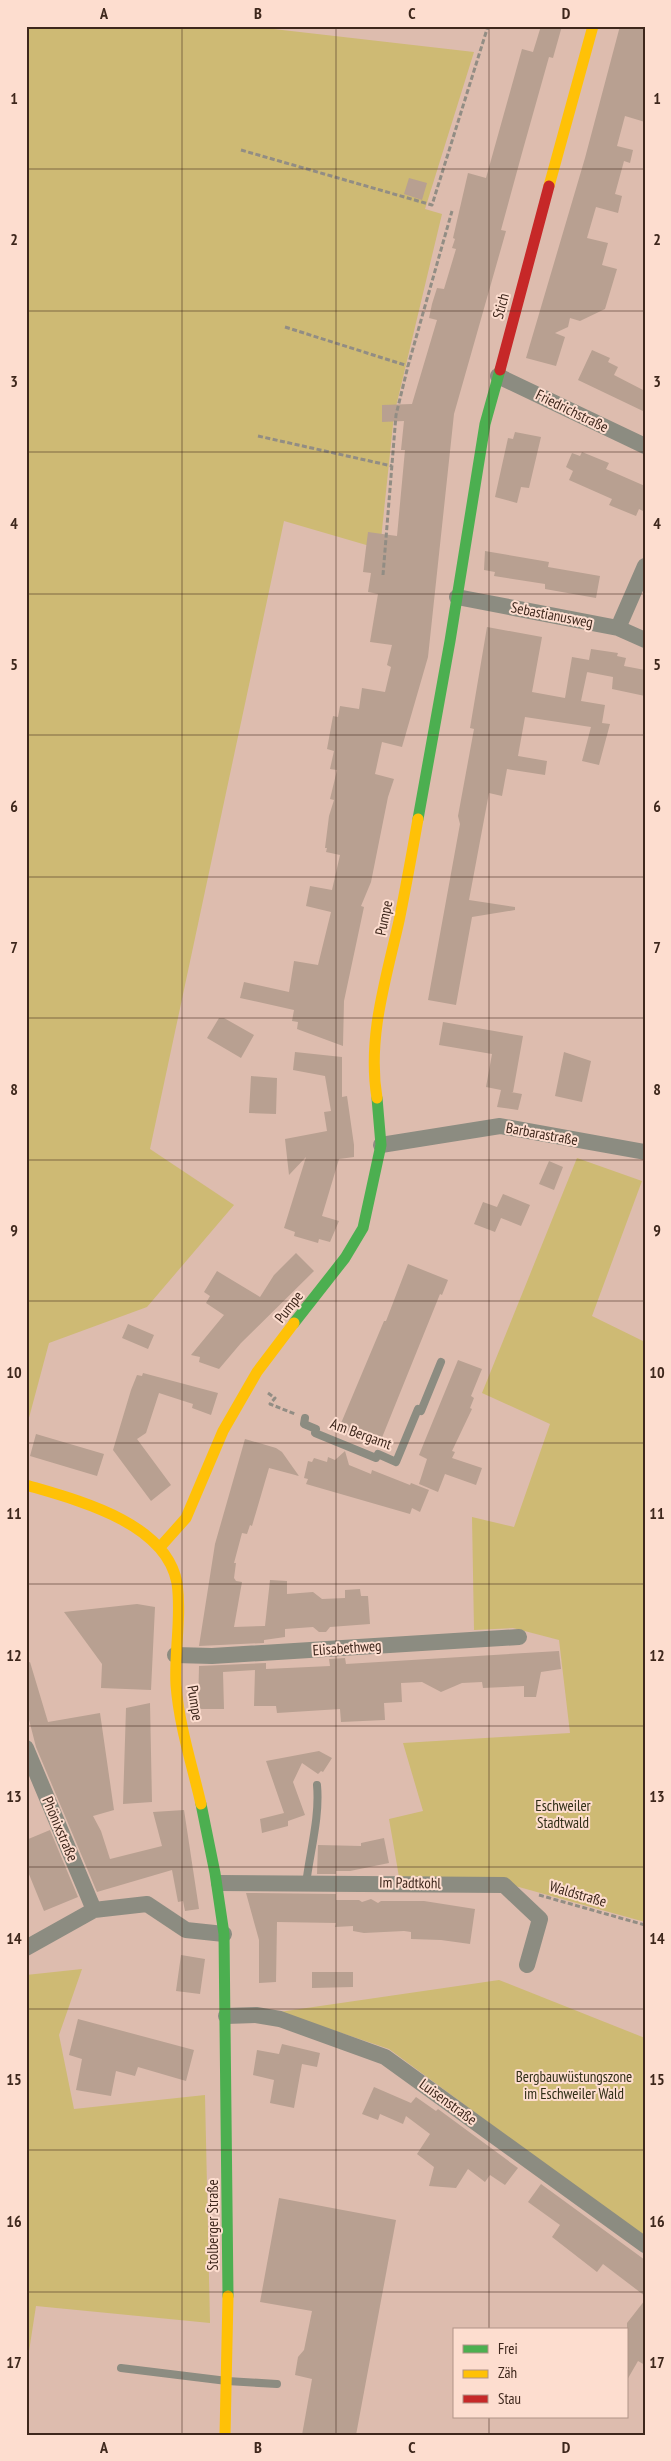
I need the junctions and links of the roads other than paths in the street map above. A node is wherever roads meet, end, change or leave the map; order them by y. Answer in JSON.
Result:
{"nodes":[{"id":1,"x":593,"y":26,"type":"edge"},
{"id":2,"x":498,"y":376,"type":"junction"},
{"id":3,"x":645,"y":446,"type":"edge"},
{"id":4,"x":645,"y":566,"type":"edge"},
{"id":5,"x":457,"y":597,"type":"junction"},
{"id":6,"x":618,"y":628,"type":"junction"},
{"id":7,"x":645,"y":640,"type":"edge"},
{"id":8,"x":381,"y":1145,"type":"junction"},
{"id":9,"x":645,"y":1152,"type":"edge"},
{"id":10,"x":441,"y":1362,"type":"dead end"},
{"id":11,"x":305,"y":1418,"type":"road end"},
{"id":12,"x":26,"y":1486,"type":"edge"},
{"id":13,"x":161,"y":1546,"type":"junction"},
{"id":14,"x":519,"y":1637,"type":"dead end"},
{"id":15,"x":175,"y":1655,"type":"junction"},
{"id":16,"x":26,"y":1748,"type":"edge"},
{"id":17,"x":317,"y":1785,"type":"dead end"},
{"id":18,"x":219,"y":1883,"type":"junction"},
{"id":19,"x":306,"y":1884,"type":"junction"},
{"id":20,"x":94,"y":1910,"type":"junction"},
{"id":21,"x":224,"y":1934,"type":"junction"},
{"id":22,"x":26,"y":1948,"type":"edge"},
{"id":23,"x":527,"y":1965,"type":"dead end"},
{"id":24,"x":226,"y":2016,"type":"junction"},
{"id":25,"x":645,"y":2245,"type":"edge"},
{"id":26,"x":121,"y":2368,"type":"dead end"},
{"id":27,"x":227,"y":2381,"type":"junction"},
{"id":28,"x":277,"y":2384,"type":"dead end"},
{"id":29,"x":225,"y":2435,"type":"edge"}],
"edges":[{"from":1,"to":2,"type":"main road","name":"Stich"},
{"from":2,"to":3,"type":"street","name":"Friedrichstraße"},
{"from":2,"to":5,"type":"main road","name":"Stich"},
{"from":4,"to":6,"type":"street"},
{"from":5,"to":6,"type":"street","name":"Sebastianusweg"},
{"from":5,"to":8,"type":"main road","name":"Pumpe"},
{"from":6,"to":7,"type":"street","name":"Sebastianusweg"},
{"from":8,"to":9,"type":"street","name":"Barbarastraße"},
{"from":8,"to":13,"type":"main road","name":"Pumpe"},
{"from":10,"to":11,"type":"lane","name":"Am Bergamt"},
{"from":12,"to":13,"type":"main road"},
{"from":13,"to":15,"type":"main road","name":"Pumpe"},
{"from":14,"to":15,"type":"street","name":"Elisabethweg"},
{"from":15,"to":18,"type":"main road","name":"Pumpe"},
{"from":16,"to":20,"type":"street","name":"Phönixstraße"},
{"from":17,"to":19,"type":"lane"},
{"from":18,"to":19,"type":"street","name":"Im Padtkohl"},
{"from":18,"to":21,"type":"main road","name":"Pumpe"},
{"from":19,"to":23,"type":"street","name":"Im Padtkohl"},
{"from":20,"to":21,"type":"street"},
{"from":20,"to":22,"type":"street"},
{"from":21,"to":24,"type":"main road","name":"Pumpe"},
{"from":24,"to":25,"type":"street","name":"Luisenstraße"},
{"from":24,"to":27,"type":"main road","name":"Stolberger Straße"},
{"from":26,"to":27,"type":"lane"},
{"from":27,"to":28,"type":"lane"},
{"from":27,"to":29,"type":"main road","name":"Stolberger Straße"}]}
